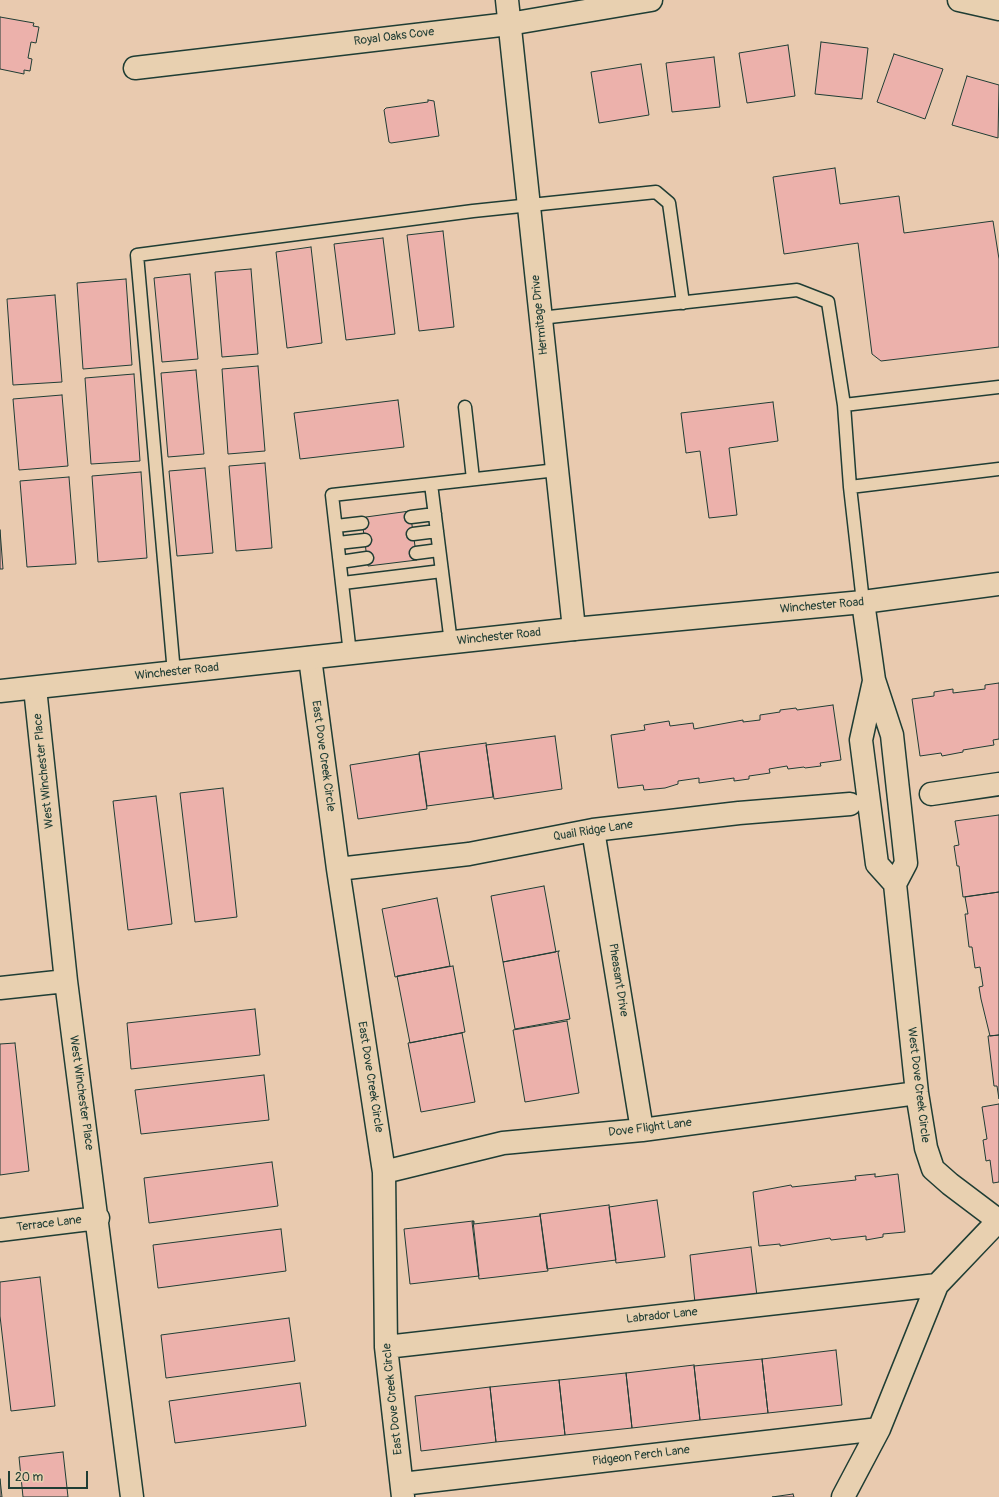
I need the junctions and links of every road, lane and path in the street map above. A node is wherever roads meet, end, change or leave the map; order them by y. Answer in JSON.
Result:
{"nodes":[{"id":1,"x":507,"y":0,"type":"edge"},
{"id":2,"x":651,"y":0,"type":"edge"},
{"id":3,"x":960,"y":0,"type":"edge"},
{"id":4,"x":999,"y":9,"type":"edge"},
{"id":5,"x":509,"y":24,"type":"junction"},
{"id":6,"x":135,"y":68,"type":"dead end"},
{"id":7,"x":528,"y":205,"type":"junction"},
{"id":8,"x":683,"y":303,"type":"junction"},
{"id":9,"x":540,"y":318,"type":"junction"},
{"id":10,"x":999,"y":387,"type":"edge"},
{"id":11,"x":844,"y":405,"type":"junction"},
{"id":12,"x":464,"y":407,"type":"dead end"},
{"id":13,"x":999,"y":469,"type":"edge"},
{"id":14,"x":557,"y":470,"type":"junction"},
{"id":15,"x":473,"y":479,"type":"junction"},
{"id":16,"x":431,"y":484,"type":"junction"},
{"id":17,"x":850,"y":487,"type":"junction"},
{"id":18,"x":435,"y":514,"type":"junction"},
{"id":19,"x":411,"y":517,"type":"dead end"},
{"id":20,"x":362,"y":523,"type":"dead end"},
{"id":21,"x":336,"y":526,"type":"junction"},
{"id":22,"x":437,"y":531,"type":"junction"},
{"id":23,"x":413,"y":534,"type":"dead end"},
{"id":24,"x":365,"y":540,"type":"dead end"},
{"id":25,"x":338,"y":543,"type":"junction"},
{"id":26,"x":439,"y":550,"type":"junction"},
{"id":27,"x":416,"y":553,"type":"dead end"},
{"id":28,"x":367,"y":558,"type":"dead end"},
{"id":29,"x":340,"y":562,"type":"junction"},
{"id":30,"x":442,"y":571,"type":"junction"},
{"id":31,"x":342,"y":583,"type":"junction"},
{"id":32,"x":999,"y":584,"type":"edge"},
{"id":33,"x":863,"y":602,"type":"junction"},
{"id":34,"x":574,"y":629,"type":"junction"},
{"id":35,"x":451,"y":643,"type":"junction"},
{"id":36,"x":350,"y":654,"type":"junction"},
{"id":37,"x":310,"y":658,"type":"junction"},
{"id":38,"x":174,"y":673,"type":"junction"},
{"id":39,"x":874,"y":680,"type":"junction"},
{"id":40,"x":35,"y":688,"type":"junction"},
{"id":41,"x":0,"y":692,"type":"edge"},
{"id":42,"x":999,"y":784,"type":"edge"},
{"id":43,"x":931,"y":794,"type":"dead end"},
{"id":44,"x":899,"y":798,"type":"junction"},
{"id":45,"x":860,"y":803,"type":"junction"},
{"id":46,"x":593,"y":830,"type":"junction"},
{"id":47,"x":338,"y":869,"type":"junction"},
{"id":48,"x":895,"y":884,"type":"junction"},
{"id":49,"x":66,"y":981,"type":"junction"},
{"id":50,"x":0,"y":988,"type":"edge"},
{"id":51,"x":917,"y":1094,"type":"junction"},
{"id":52,"x":642,"y":1130,"type":"junction"},
{"id":53,"x":384,"y":1172,"type":"junction"},
{"id":54,"x":98,"y":1218,"type":"junction"},
{"id":55,"x":999,"y":1221,"type":"edge"},
{"id":56,"x":0,"y":1230,"type":"edge"},
{"id":57,"x":937,"y":1286,"type":"junction"},
{"id":58,"x":386,"y":1347,"type":"junction"},
{"id":59,"x":879,"y":1429,"type":"junction"},
{"id":60,"x":403,"y":1490,"type":"edge"},
{"id":61,"x":132,"y":1497,"type":"edge"},
{"id":62,"x":843,"y":1497,"type":"edge"}],
"edges":[{"from":1,"to":5,"type":"street","name":"Hermitage Drive"},
{"from":2,"to":5,"type":"street","name":"Royal Oaks Cove"},
{"from":3,"to":4,"type":"street"},
{"from":5,"to":6,"type":"street","name":"Royal Oaks Cove"},
{"from":5,"to":7,"type":"street","name":"Hermitage Drive"},
{"from":7,"to":8,"type":"lane"},
{"from":7,"to":9,"type":"street","name":"Hermitage Drive"},
{"from":7,"to":38,"type":"lane"},
{"from":8,"to":9,"type":"lane"},
{"from":8,"to":11,"type":"lane"},
{"from":9,"to":14,"type":"street","name":"Hermitage Drive"},
{"from":10,"to":11,"type":"lane"},
{"from":11,"to":17,"type":"lane"},
{"from":12,"to":15,"type":"lane"},
{"from":13,"to":17,"type":"lane"},
{"from":14,"to":15,"type":"lane"},
{"from":14,"to":34,"type":"street","name":"Hermitage Drive"},
{"from":15,"to":16,"type":"lane"},
{"from":16,"to":18,"type":"lane"},
{"from":16,"to":21,"type":"lane"},
{"from":17,"to":33,"type":"lane"},
{"from":18,"to":19,"type":"lane"},
{"from":18,"to":22,"type":"lane"},
{"from":20,"to":21,"type":"lane"},
{"from":21,"to":25,"type":"lane"},
{"from":22,"to":23,"type":"lane"},
{"from":22,"to":26,"type":"lane"},
{"from":24,"to":25,"type":"lane"},
{"from":25,"to":29,"type":"lane"},
{"from":26,"to":27,"type":"lane"},
{"from":26,"to":30,"type":"lane"},
{"from":28,"to":29,"type":"lane"},
{"from":29,"to":31,"type":"lane"},
{"from":30,"to":31,"type":"lane"},
{"from":30,"to":35,"type":"lane"},
{"from":31,"to":36,"type":"lane"},
{"from":32,"to":33,"type":"street","name":"Winchester Road"},
{"from":33,"to":34,"type":"street","name":"Winchester Road"},
{"from":33,"to":39,"type":"street"},
{"from":34,"to":35,"type":"street","name":"Winchester Road"},
{"from":35,"to":36,"type":"street","name":"Winchester Road"},
{"from":36,"to":37,"type":"street","name":"Winchester Road"},
{"from":37,"to":38,"type":"street","name":"Winchester Road"},
{"from":37,"to":47,"type":"street","name":"East Dove Creek Circle"},
{"from":38,"to":40,"type":"street","name":"Winchester Road"},
{"from":39,"to":44,"type":"street"},
{"from":39,"to":45,"type":"street"},
{"from":40,"to":41,"type":"street","name":"Winchester Road"},
{"from":40,"to":49,"type":"street","name":"West Winchester Place"},
{"from":42,"to":43,"type":"street"},
{"from":44,"to":45,"type":"street","name":"Quail Ridge Lane"},
{"from":44,"to":48,"type":"street"},
{"from":45,"to":46,"type":"street","name":"Quail Ridge Lane"},
{"from":45,"to":48,"type":"street"},
{"from":46,"to":47,"type":"street","name":"Quail Ridge Lane"},
{"from":46,"to":52,"type":"street","name":"Pheasant Drive"},
{"from":47,"to":53,"type":"street","name":"East Dove Creek Circle"},
{"from":48,"to":51,"type":"street","name":"West Dove Creek Circle"},
{"from":49,"to":50,"type":"street"},
{"from":49,"to":54,"type":"street","name":"West Winchester Place"},
{"from":51,"to":52,"type":"street","name":"Dove Flight Lane"},
{"from":51,"to":55,"type":"street","name":"West Dove Creek Circle"},
{"from":52,"to":53,"type":"street","name":"Dove Flight Lane"},
{"from":53,"to":58,"type":"street","name":"East Dove Creek Circle"},
{"from":54,"to":56,"type":"street","name":"Terrace Lane"},
{"from":54,"to":61,"type":"street","name":"West Winchester Place"},
{"from":55,"to":57,"type":"street","name":"West Dove Creek Circle"},
{"from":57,"to":58,"type":"street","name":"Labrador Lane"},
{"from":57,"to":59,"type":"street","name":"West Dove Creek Circle"},
{"from":58,"to":60,"type":"street","name":"East Dove Creek Circle"},
{"from":59,"to":60,"type":"street","name":"Pidgeon Perch Lane"},
{"from":59,"to":62,"type":"street","name":"West Dove Creek Circle"}]}
